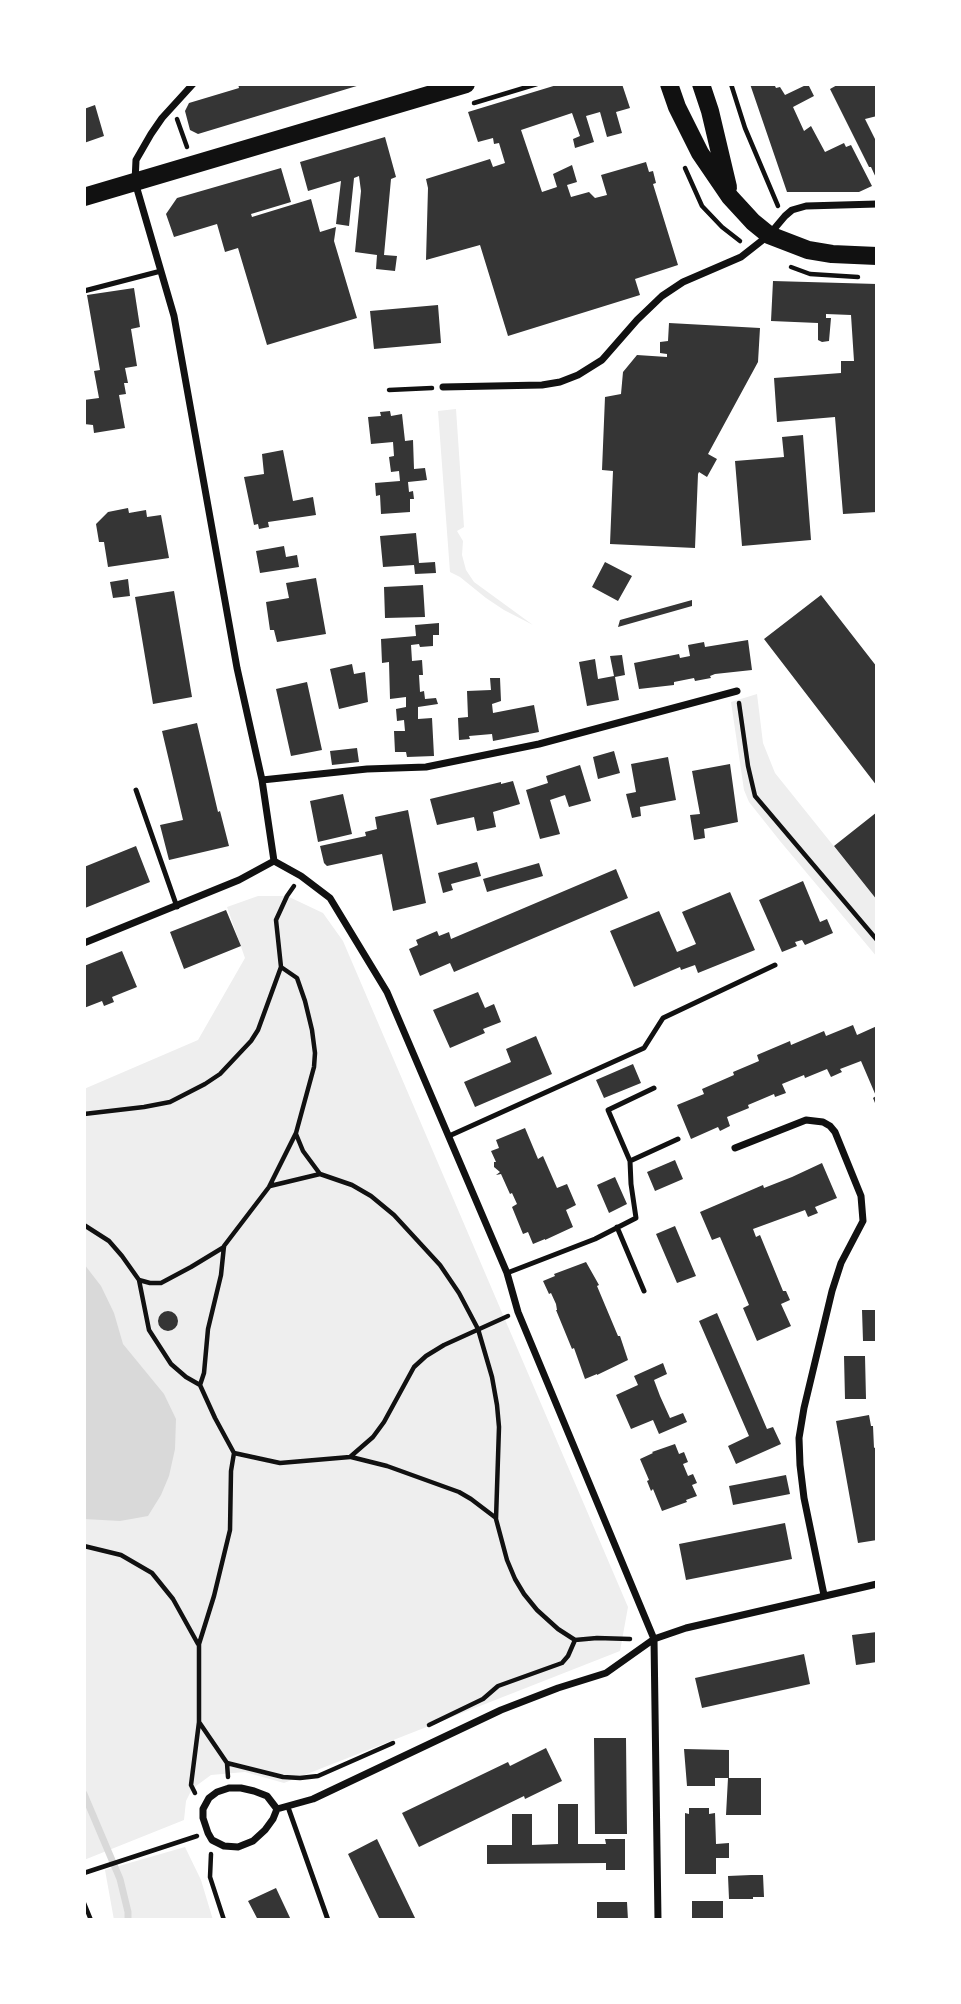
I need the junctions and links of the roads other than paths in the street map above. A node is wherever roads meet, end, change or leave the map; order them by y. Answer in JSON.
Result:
{"nodes":[{"id":1,"x":193,"y":84,"type":"edge"},
{"id":2,"x":466,"y":84,"type":"edge"},
{"id":3,"x":669,"y":84,"type":"edge"},
{"id":4,"x":701,"y":84,"type":"edge"},
{"id":5,"x":135,"y":182,"type":"junction"},
{"id":6,"x":84,"y":197,"type":"edge"},
{"id":7,"x":730,"y":197,"type":"junction"},
{"id":8,"x":877,"y":204,"type":"edge"},
{"id":9,"x":769,"y":235,"type":"junction"},
{"id":10,"x":877,"y":256,"type":"edge"},
{"id":11,"x":161,"y":271,"type":"junction"},
{"id":12,"x":84,"y":291,"type":"edge"},
{"id":13,"x":443,"y":387,"type":"road end"},
{"id":14,"x":737,"y":691,"type":"road end"},
{"id":15,"x":262,"y":780,"type":"junction"},
{"id":16,"x":136,"y":790,"type":"dead end"},
{"id":17,"x":274,"y":861,"type":"junction"},
{"id":18,"x":177,"y":907,"type":"junction"},
{"id":19,"x":84,"y":943,"type":"edge"},
{"id":20,"x":775,"y":965,"type":"dead end"},
{"id":21,"x":654,"y":1088,"type":"dead end"},
{"id":22,"x":449,"y":1136,"type":"junction"},
{"id":23,"x":678,"y":1139,"type":"dead end"},
{"id":24,"x":735,"y":1148,"type":"dead end"},
{"id":25,"x":630,"y":1161,"type":"junction"},
{"id":26,"x":617,"y":1227,"type":"junction"},
{"id":27,"x":507,"y":1273,"type":"junction"},
{"id":28,"x":645,"y":1291,"type":"dead end"},
{"id":29,"x":877,"y":1584,"type":"edge"},
{"id":30,"x":824,"y":1595,"type":"junction"},
{"id":31,"x":654,"y":1639,"type":"junction"},
{"id":32,"x":288,"y":1807,"type":"junction"},
{"id":33,"x":277,"y":1809,"type":"junction"},
{"id":34,"x":328,"y":1920,"type":"edge"},
{"id":35,"x":658,"y":1920,"type":"edge"}],
"edges":[{"from":1,"to":5,"type":"street"},
{"from":2,"to":5,"type":"main road"},
{"from":3,"to":7,"type":"main road"},
{"from":4,"to":7,"type":"main road"},
{"from":5,"to":6,"type":"main road"},
{"from":5,"to":11,"type":"street"},
{"from":7,"to":9,"type":"main road"},
{"from":8,"to":9,"type":"street"},
{"from":9,"to":10,"type":"main road"},
{"from":9,"to":13,"type":"street"},
{"from":11,"to":12,"type":"lane"},
{"from":11,"to":15,"type":"street"},
{"from":14,"to":15,"type":"street"},
{"from":15,"to":17,"type":"street"},
{"from":16,"to":18,"type":"lane"},
{"from":17,"to":18,"type":"street"},
{"from":17,"to":22,"type":"street"},
{"from":18,"to":19,"type":"street"},
{"from":20,"to":22,"type":"lane"},
{"from":21,"to":25,"type":"lane"},
{"from":22,"to":27,"type":"street"},
{"from":23,"to":25,"type":"lane"},
{"from":24,"to":30,"type":"street"},
{"from":25,"to":26,"type":"lane"},
{"from":26,"to":27,"type":"lane"},
{"from":26,"to":28,"type":"lane"},
{"from":27,"to":31,"type":"street"},
{"from":29,"to":30,"type":"street"},
{"from":30,"to":31,"type":"street"},
{"from":31,"to":32,"type":"street"},
{"from":31,"to":35,"type":"street"},
{"from":32,"to":33,"type":"street"},
{"from":32,"to":34,"type":"lane"},
{"from":33,"to":33,"type":"street"}]}
